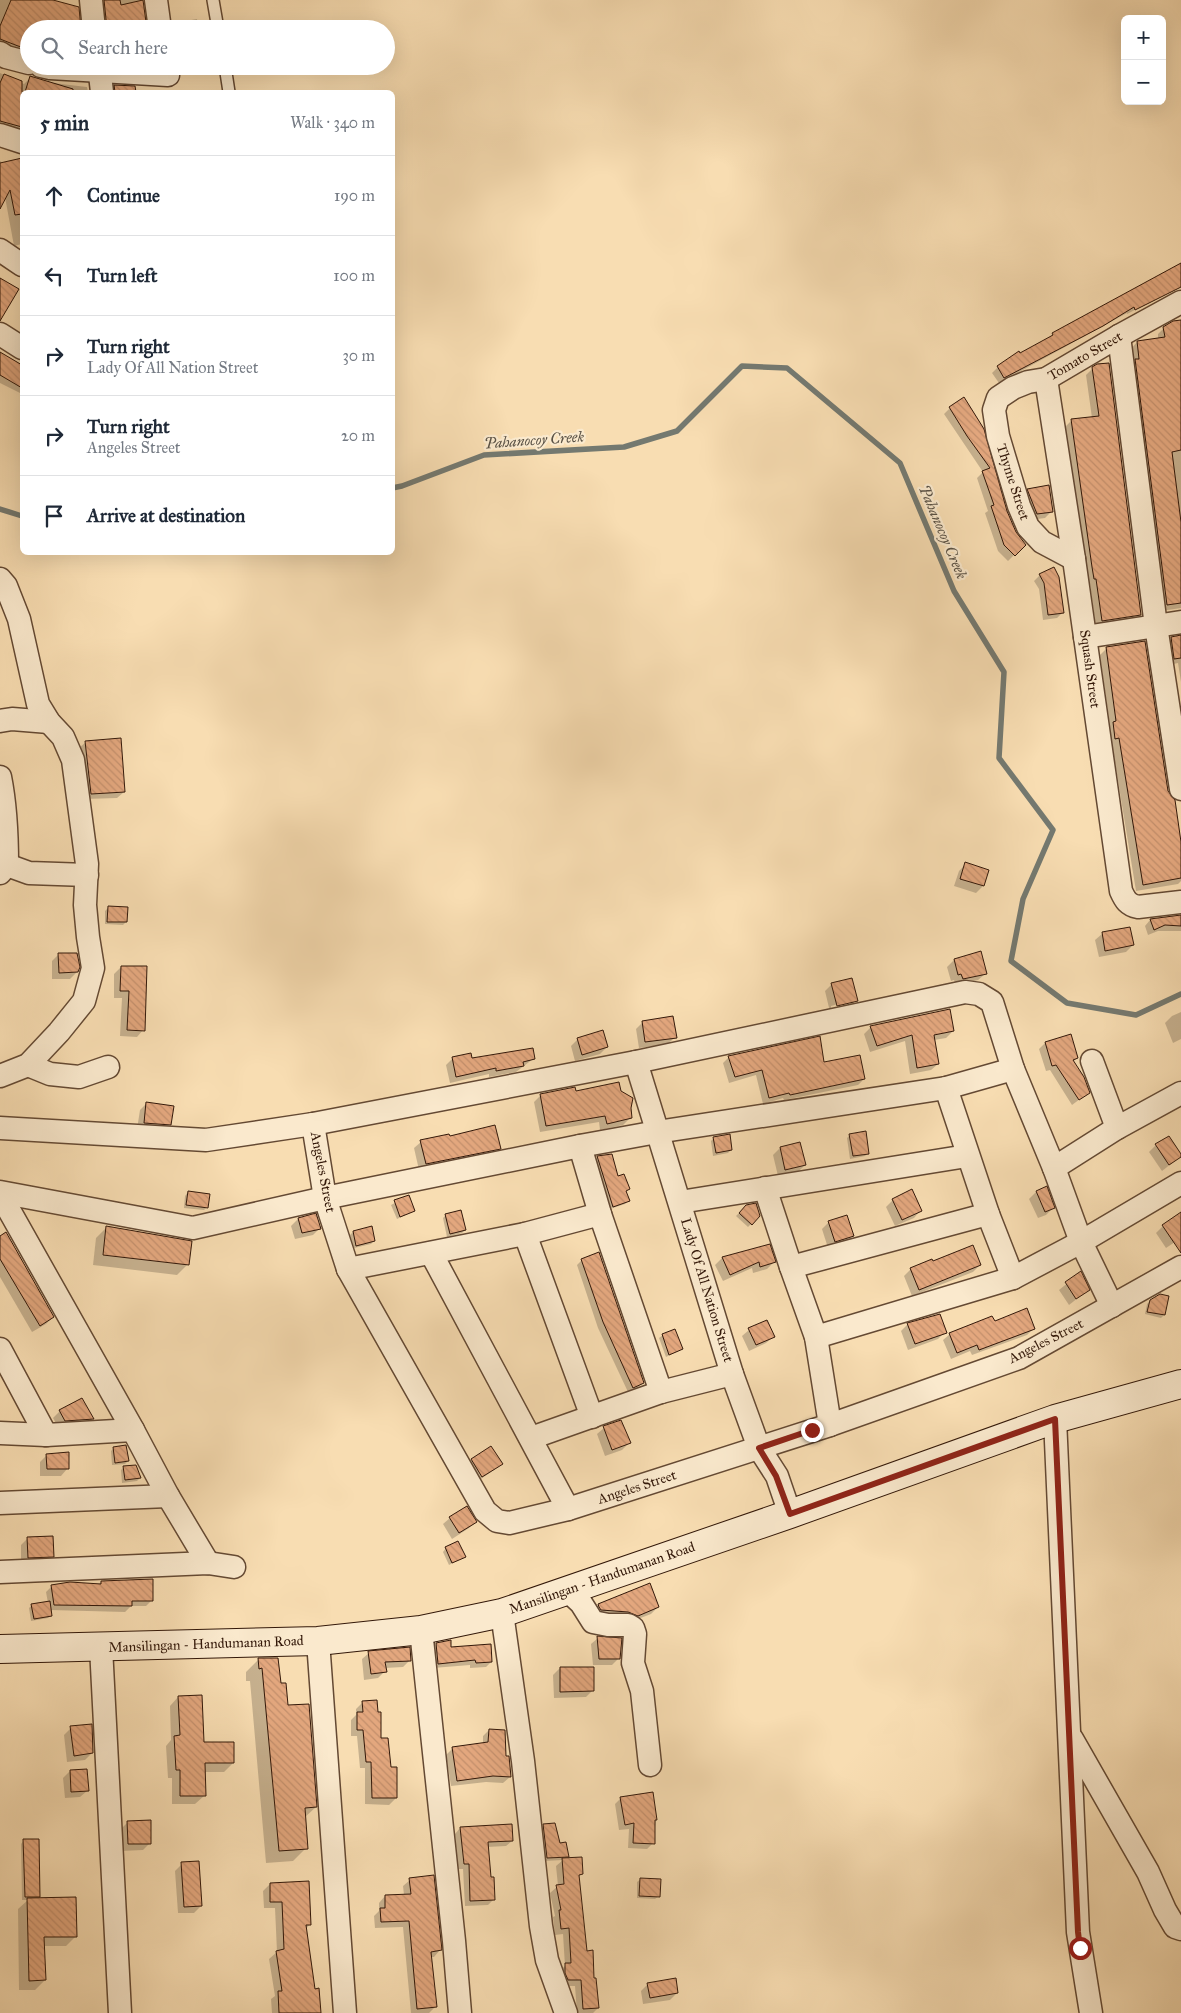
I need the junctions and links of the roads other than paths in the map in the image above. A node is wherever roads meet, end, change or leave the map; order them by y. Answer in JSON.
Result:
{"nodes":[{"id":1,"x":91,"y":0,"type":"edge"},
{"id":2,"x":156,"y":0,"type":"edge"},
{"id":3,"x":214,"y":0,"type":"edge"},
{"id":4,"x":93,"y":20,"type":"edge"},
{"id":5,"x":159,"y":20,"type":"edge"},
{"id":6,"x":217,"y":20,"type":"edge"},
{"id":7,"x":0,"y":54,"type":"edge"},
{"id":8,"x":20,"y":61,"type":"edge"},
{"id":9,"x":100,"y":75,"type":"edge"},
{"id":10,"x":148,"y":75,"type":"edge"},
{"id":11,"x":226,"y":75,"type":"edge"},
{"id":12,"x":169,"y":78,"type":"edge"},
{"id":13,"x":102,"y":90,"type":"edge"},
{"id":14,"x":229,"y":90,"type":"edge"},
{"id":15,"x":0,"y":135,"type":"edge"},
{"id":16,"x":20,"y":141,"type":"edge"},
{"id":17,"x":0,"y":250,"type":"edge"},
{"id":18,"x":20,"y":264,"type":"edge"},
{"id":19,"x":1181,"y":302,"type":"edge"},
{"id":20,"x":0,"y":334,"type":"edge"},
{"id":21,"x":1119,"y":336,"type":"junction"},
{"id":22,"x":20,"y":347,"type":"edge"},
{"id":23,"x":1046,"y":379,"type":"junction"},
{"id":24,"x":994,"y":410,"type":"joint"},
{"id":25,"x":1074,"y":559,"type":"junction"},
{"id":26,"x":0,"y":579,"type":"edge"},
{"id":27,"x":1181,"y":622,"type":"edge"},
{"id":28,"x":1156,"y":626,"type":"junction"},
{"id":29,"x":1085,"y":637,"type":"junction"},
{"id":30,"x":0,"y":721,"type":"edge"},
{"id":31,"x":49,"y":722,"type":"junction"},
{"id":32,"x":0,"y":778,"type":"edge"},
{"id":33,"x":1181,"y":789,"type":"edge"},
{"id":34,"x":3,"y":869,"type":"edge"},
{"id":35,"x":86,"y":875,"type":"junction"},
{"id":36,"x":1181,"y":902,"type":"edge"},
{"id":37,"x":1092,"y":1061,"type":"dead end"},
{"id":38,"x":636,"y":1062,"type":"junction"},
{"id":39,"x":28,"y":1065,"type":"junction"},
{"id":40,"x":108,"y":1067,"type":"dead end"},
{"id":41,"x":1013,"y":1069,"type":"junction"},
{"id":42,"x":0,"y":1076,"type":"edge"},
{"id":43,"x":946,"y":1088,"type":"junction"},
{"id":44,"x":1181,"y":1093,"type":"edge"},
{"id":45,"x":314,"y":1124,"type":"junction"},
{"id":46,"x":0,"y":1128,"type":"edge"},
{"id":47,"x":1117,"y":1128,"type":"junction"},
{"id":48,"x":656,"y":1132,"type":"junction"},
{"id":49,"x":580,"y":1146,"type":"junction"},
{"id":50,"x":967,"y":1156,"type":"junction"},
{"id":51,"x":1054,"y":1168,"type":"junction"},
{"id":52,"x":1181,"y":1183,"type":"edge"},
{"id":53,"x":765,"y":1188,"type":"junction"},
{"id":54,"x":0,"y":1193,"type":"edge"},
{"id":55,"x":324,"y":1198,"type":"junction"},
{"id":56,"x":680,"y":1202,"type":"junction"},
{"id":57,"x":600,"y":1214,"type":"junction"},
{"id":58,"x":988,"y":1214,"type":"junction"},
{"id":59,"x":525,"y":1234,"type":"junction"},
{"id":60,"x":1081,"y":1242,"type":"junction"},
{"id":61,"x":431,"y":1253,"type":"junction"},
{"id":62,"x":791,"y":1267,"type":"junction"},
{"id":63,"x":1181,"y":1267,"type":"edge"},
{"id":64,"x":348,"y":1269,"type":"junction"},
{"id":65,"x":1013,"y":1278,"type":"junction"},
{"id":66,"x":1112,"y":1306,"type":"junction"},
{"id":67,"x":816,"y":1337,"type":"junction"},
{"id":68,"x":0,"y":1349,"type":"edge"},
{"id":69,"x":732,"y":1374,"type":"junction"},
{"id":70,"x":1181,"y":1384,"type":"edge"},
{"id":71,"x":662,"y":1392,"type":"junction"},
{"id":72,"x":592,"y":1417,"type":"junction"},
{"id":73,"x":1055,"y":1419,"type":"junction"},
{"id":74,"x":830,"y":1424,"type":"junction"},
{"id":75,"x":132,"y":1430,"type":"junction"},
{"id":76,"x":0,"y":1433,"type":"edge"},
{"id":77,"x":46,"y":1435,"type":"junction"},
{"id":78,"x":531,"y":1438,"type":"junction"},
{"id":79,"x":759,"y":1448,"type":"junction"},
{"id":80,"x":168,"y":1496,"type":"junction"},
{"id":81,"x":0,"y":1504,"type":"edge"},
{"id":82,"x":568,"y":1509,"type":"junction"},
{"id":83,"x":790,"y":1514,"type":"junction"},
{"id":84,"x":208,"y":1563,"type":"junction"},
{"id":85,"x":234,"y":1567,"type":"dead end"},
{"id":86,"x":0,"y":1572,"type":"edge"},
{"id":87,"x":568,"y":1591,"type":"junction"},
{"id":88,"x":502,"y":1613,"type":"junction"},
{"id":89,"x":421,"y":1630,"type":"junction"},
{"id":90,"x":318,"y":1641,"type":"junction"},
{"id":91,"x":101,"y":1646,"type":"junction"},
{"id":92,"x":0,"y":1649,"type":"edge"},
{"id":93,"x":1070,"y":1736,"type":"junction"},
{"id":94,"x":650,"y":1765,"type":"dead end"},
{"id":95,"x":1181,"y":1929,"type":"edge"},
{"id":96,"x":120,"y":2013,"type":"edge"},
{"id":97,"x":345,"y":2013,"type":"edge"},
{"id":98,"x":460,"y":2013,"type":"edge"},
{"id":99,"x":566,"y":2013,"type":"edge"},
{"id":100,"x":1091,"y":2013,"type":"edge"}],
"edges":[{"from":1,"to":4,"type":"street"},
{"from":2,"to":5,"type":"street"},
{"from":3,"to":6,"type":"lane"},
{"from":7,"to":8,"type":"street"},
{"from":9,"to":13,"type":"street"},
{"from":10,"to":12,"type":"street"},
{"from":11,"to":14,"type":"lane"},
{"from":15,"to":16,"type":"street"},
{"from":17,"to":18,"type":"street"},
{"from":19,"to":21,"type":"street","name":"Tomato Street"},
{"from":20,"to":22,"type":"street"},
{"from":21,"to":23,"type":"street","name":"Tomato Street"},
{"from":21,"to":28,"type":"street"},
{"from":23,"to":24,"type":"street","name":"Tomato Street"},
{"from":23,"to":25,"type":"street","name":"Squash Street"},
{"from":24,"to":25,"type":"street","name":"Thyme Street"},
{"from":25,"to":29,"type":"street","name":"Squash Street"},
{"from":26,"to":31,"type":"street"},
{"from":27,"to":28,"type":"street"},
{"from":28,"to":29,"type":"street"},
{"from":28,"to":33,"type":"street"},
{"from":29,"to":36,"type":"street","name":"Squash Street"},
{"from":30,"to":31,"type":"street"},
{"from":31,"to":35,"type":"street"},
{"from":32,"to":34,"type":"street"},
{"from":34,"to":35,"type":"street"},
{"from":35,"to":39,"type":"street"},
{"from":37,"to":47,"type":"street"},
{"from":38,"to":41,"type":"street"},
{"from":38,"to":45,"type":"street"},
{"from":38,"to":48,"type":"street","name":"Lady Of All Nation Street"},
{"from":39,"to":40,"type":"street"},
{"from":39,"to":42,"type":"street"},
{"from":41,"to":43,"type":"street"},
{"from":41,"to":51,"type":"street"},
{"from":43,"to":48,"type":"street"},
{"from":43,"to":50,"type":"street"},
{"from":44,"to":47,"type":"street"},
{"from":45,"to":46,"type":"street"},
{"from":45,"to":55,"type":"street","name":"Angeles Street"},
{"from":47,"to":51,"type":"street"},
{"from":48,"to":49,"type":"street"},
{"from":48,"to":56,"type":"street","name":"Lady Of All Nation Street"},
{"from":49,"to":55,"type":"street"},
{"from":49,"to":57,"type":"street"},
{"from":50,"to":53,"type":"street"},
{"from":50,"to":58,"type":"street"},
{"from":51,"to":60,"type":"street"},
{"from":52,"to":60,"type":"street"},
{"from":53,"to":56,"type":"street"},
{"from":53,"to":62,"type":"street"},
{"from":54,"to":55,"type":"street"},
{"from":54,"to":75,"type":"street"},
{"from":55,"to":64,"type":"street","name":"Angeles Street"},
{"from":56,"to":69,"type":"street","name":"Lady Of All Nation Street"},
{"from":57,"to":59,"type":"street"},
{"from":57,"to":71,"type":"street"},
{"from":58,"to":62,"type":"street"},
{"from":58,"to":65,"type":"street"},
{"from":59,"to":61,"type":"street"},
{"from":59,"to":72,"type":"street"},
{"from":60,"to":65,"type":"street"},
{"from":60,"to":66,"type":"street"},
{"from":61,"to":64,"type":"street"},
{"from":61,"to":78,"type":"street"},
{"from":62,"to":67,"type":"street"},
{"from":63,"to":66,"type":"street","name":"Angeles Street"},
{"from":64,"to":82,"type":"street","name":"Angeles Street"},
{"from":65,"to":67,"type":"street"},
{"from":66,"to":74,"type":"street","name":"Angeles Street"},
{"from":67,"to":74,"type":"street"},
{"from":68,"to":77,"type":"street"},
{"from":69,"to":71,"type":"street"},
{"from":69,"to":79,"type":"street","name":"Lady Of All Nation Street"},
{"from":70,"to":73,"type":"street","name":"Mansilingan - Handumanan Road"},
{"from":71,"to":72,"type":"street"},
{"from":72,"to":78,"type":"street"},
{"from":73,"to":83,"type":"street","name":"Mansilingan - Handumanan Road"},
{"from":73,"to":93,"type":"street"},
{"from":74,"to":79,"type":"street","name":"Angeles Street"},
{"from":75,"to":77,"type":"street"},
{"from":75,"to":80,"type":"street"},
{"from":76,"to":77,"type":"street"},
{"from":78,"to":82,"type":"street"},
{"from":79,"to":82,"type":"street","name":"Angeles Street"},
{"from":79,"to":83,"type":"street","name":"Lady Of All Nation Street"},
{"from":80,"to":81,"type":"street"},
{"from":80,"to":84,"type":"street"},
{"from":83,"to":87,"type":"street","name":"Mansilingan - Handumanan Road"},
{"from":84,"to":85,"type":"street"},
{"from":84,"to":86,"type":"street"},
{"from":87,"to":88,"type":"street","name":"Mansilingan - Handumanan Road"},
{"from":87,"to":94,"type":"street"},
{"from":88,"to":89,"type":"street","name":"Mansilingan - Handumanan Road"},
{"from":88,"to":99,"type":"street"},
{"from":89,"to":90,"type":"street","name":"Mansilingan - Handumanan Road"},
{"from":89,"to":98,"type":"street"},
{"from":90,"to":91,"type":"street","name":"Mansilingan - Handumanan Road"},
{"from":90,"to":97,"type":"street"},
{"from":91,"to":92,"type":"street","name":"Mansilingan - Handumanan Road"},
{"from":91,"to":96,"type":"street"},
{"from":93,"to":95,"type":"street"},
{"from":93,"to":100,"type":"street"}]}
